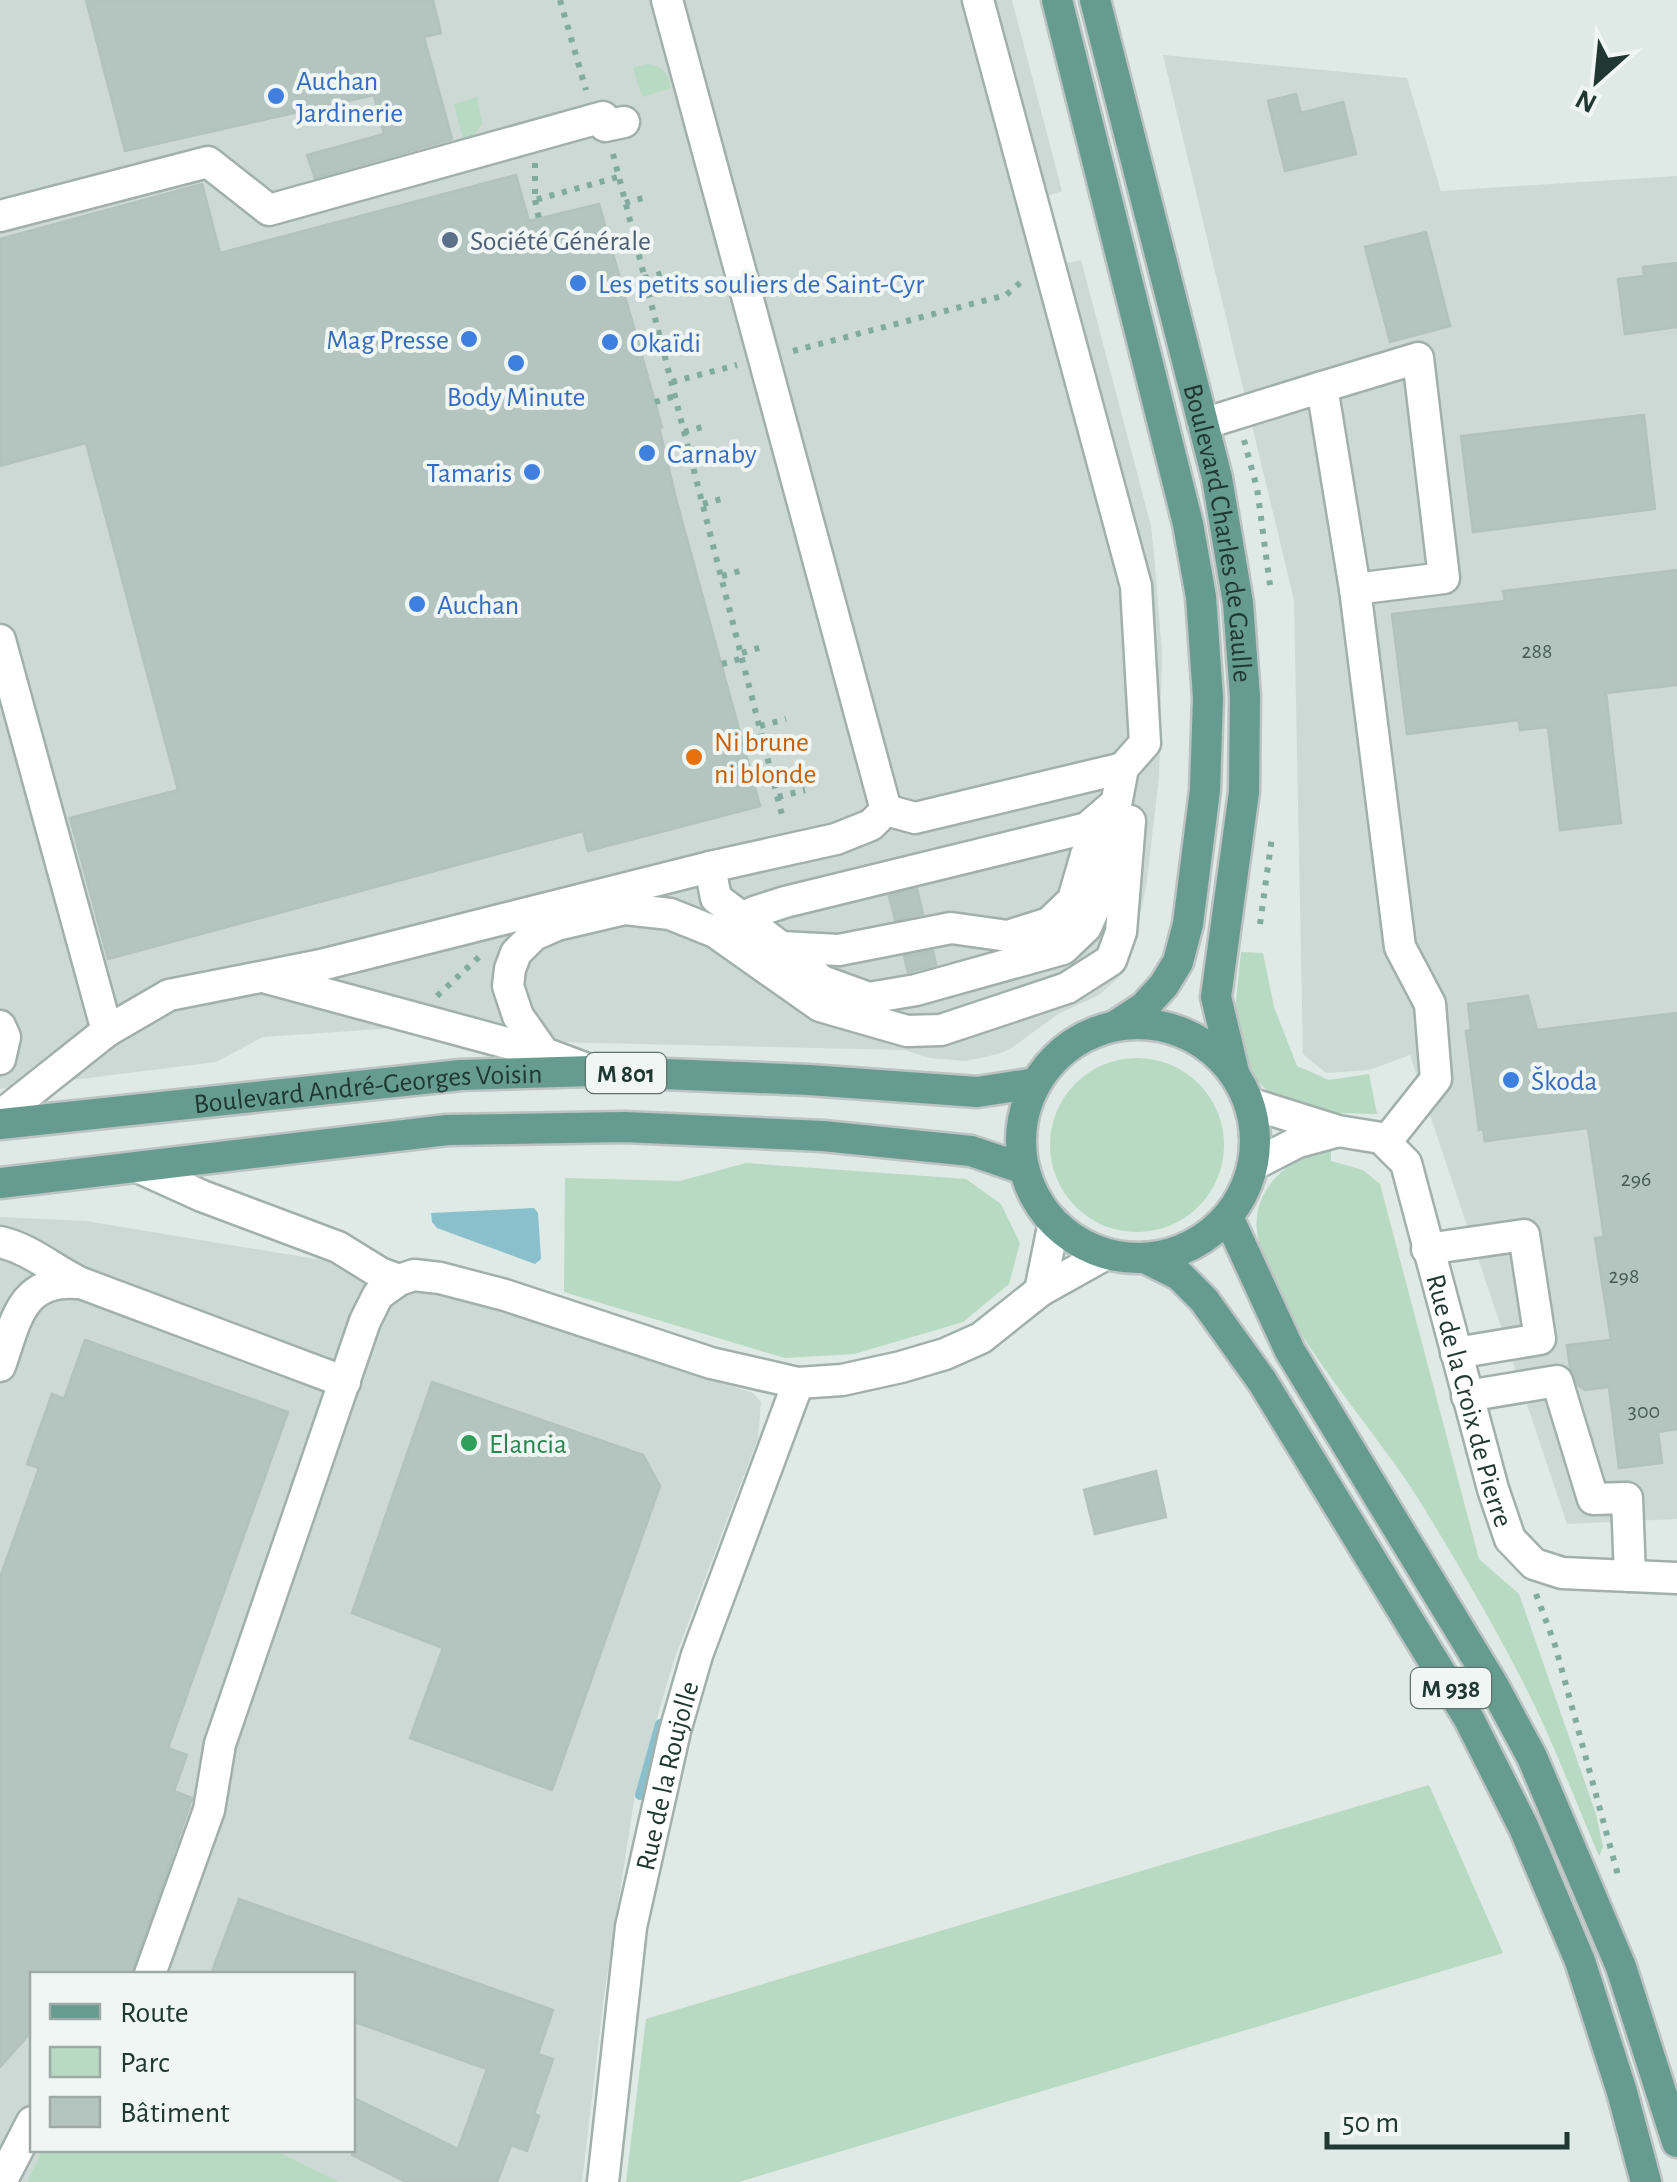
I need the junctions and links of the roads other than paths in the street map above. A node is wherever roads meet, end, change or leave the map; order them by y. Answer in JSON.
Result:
{"nodes":[{"id":1,"x":667,"y":0,"type":"edge"},
{"id":2,"x":978,"y":0,"type":"edge"},
{"id":3,"x":1057,"y":0,"type":"edge"},
{"id":4,"x":1096,"y":0,"type":"edge"},
{"id":5,"x":607,"y":118,"type":"road end"},
{"id":6,"x":0,"y":216,"type":"edge"},
{"id":7,"x":1322,"y":387,"type":"junction"},
{"id":8,"x":1203,"y":424,"type":"junction"},
{"id":9,"x":1355,"y":588,"type":"junction"},
{"id":10,"x":0,"y":640,"type":"edge"},
{"id":11,"x":1122,"y":768,"type":"junction"},
{"id":12,"x":886,"y":810,"type":"junction"},
{"id":13,"x":1113,"y":819,"type":"junction"},
{"id":14,"x":710,"y":867,"type":"junction"},
{"id":15,"x":744,"y":919,"type":"junction"},
{"id":16,"x":715,"y":932,"type":"junction"},
{"id":17,"x":780,"y":947,"type":"junction"},
{"id":18,"x":258,"y":976,"type":"junction"},
{"id":19,"x":0,"y":1026,"type":"edge"},
{"id":20,"x":1115,"y":1026,"type":"junction"},
{"id":21,"x":107,"y":1031,"type":"junction"},
{"id":22,"x":544,"y":1053,"type":"junction"},
{"id":23,"x":0,"y":1059,"type":"edge"},
{"id":24,"x":592,"y":1071,"type":"junction"},
{"id":25,"x":1234,"y":1072,"type":"junction"},
{"id":26,"x":1036,"y":1083,"type":"junction"},
{"id":27,"x":1250,"y":1103,"type":"junction"},
{"id":28,"x":0,"y":1116,"type":"edge"},
{"id":29,"x":0,"y":1124,"type":"edge"},
{"id":30,"x":1338,"y":1131,"type":"junction"},
{"id":31,"x":1386,"y":1142,"type":"junction"},
{"id":32,"x":1254,"y":1165,"type":"junction"},
{"id":33,"x":138,"y":1166,"type":"junction"},
{"id":34,"x":1024,"y":1169,"type":"junction"},
{"id":35,"x":0,"y":1184,"type":"edge"},
{"id":36,"x":1229,"y":1219,"type":"junction"},
{"id":37,"x":1054,"y":1222,"type":"junction"},
{"id":38,"x":306,"y":1237,"type":"junction"},
{"id":39,"x":0,"y":1242,"type":"edge"},
{"id":40,"x":1427,"y":1249,"type":"junction"},
{"id":41,"x":1106,"y":1254,"type":"junction"},
{"id":42,"x":1144,"y":1258,"type":"junction"},
{"id":43,"x":400,"y":1280,"type":"junction"},
{"id":44,"x":82,"y":1283,"type":"junction"},
{"id":45,"x":1040,"y":1291,"type":"junction"},
{"id":46,"x":364,"y":1320,"type":"junction"},
{"id":47,"x":1456,"y":1354,"type":"junction"},
{"id":48,"x":0,"y":1366,"type":"edge"},
{"id":49,"x":345,"y":1382,"type":"junction"},
{"id":50,"x":798,"y":1384,"type":"junction"},
{"id":51,"x":1468,"y":1396,"type":"junction"},
{"id":52,"x":1630,"y":1576,"type":"junction"},
{"id":53,"x":1677,"y":1578,"type":"edge"},
{"id":54,"x":151,"y":1972,"type":"edge"},
{"id":55,"x":30,"y":2126,"type":"edge"},
{"id":56,"x":1677,"y":2142,"type":"edge"},
{"id":57,"x":1,"y":2182,"type":"edge"},
{"id":58,"x":603,"y":2182,"type":"edge"},
{"id":59,"x":1646,"y":2182,"type":"edge"}],
"edges":[{"from":1,"to":12,"type":"street"},
{"from":2,"to":11,"type":"street"},
{"from":3,"to":20,"type":"main road","name":"Boulevard Charles de Gaulle"},
{"from":4,"to":8,"type":"main road","name":"Boulevard Charles de Gaulle"},
{"from":5,"to":6,"type":"street"},
{"from":7,"to":8,"type":"street"},
{"from":7,"to":9,"type":"street"},
{"from":7,"to":9,"type":"street"},
{"from":8,"to":25,"type":"main road","name":"Boulevard Charles de Gaulle"},
{"from":9,"to":31,"type":"street"},
{"from":10,"to":21,"type":"street"},
{"from":11,"to":12,"type":"street"},
{"from":11,"to":13,"type":"street"},
{"from":11,"to":16,"type":"street"},
{"from":12,"to":14,"type":"street"},
{"from":13,"to":15,"type":"street"},
{"from":13,"to":17,"type":"street"},
{"from":13,"to":17,"type":"street"},
{"from":14,"to":15,"type":"street"},
{"from":14,"to":18,"type":"street"},
{"from":15,"to":16,"type":"street"},
{"from":15,"to":17,"type":"street"},
{"from":16,"to":22,"type":"street"},
{"from":18,"to":21,"type":"street"},
{"from":18,"to":22,"type":"street"},
{"from":19,"to":23,"type":"street"},
{"from":20,"to":25,"type":"main road"},
{"from":20,"to":26,"type":"main road"},
{"from":21,"to":28,"type":"street"},
{"from":22,"to":24,"type":"street"},
{"from":24,"to":26,"type":"main road","name":"Boulevard André-Georges Voisin","number":"M 801"},
{"from":24,"to":29,"type":"main road","name":"Boulevard André-Georges Voisin","number":"M 801"},
{"from":25,"to":27,"type":"main road"},
{"from":26,"to":34,"type":"main road"},
{"from":27,"to":30,"type":"street"},
{"from":27,"to":32,"type":"main road"},
{"from":30,"to":31,"type":"street"},
{"from":30,"to":32,"type":"street"},
{"from":31,"to":40,"type":"street","name":"Rue de la Croix de Pierre"},
{"from":32,"to":36,"type":"main road"},
{"from":33,"to":34,"type":"main road","name":"Boulevard André-Georges Voisin","number":"M 801"},
{"from":33,"to":35,"type":"main road","name":"Boulevard André-Georges Voisin","number":"M 801"},
{"from":33,"to":38,"type":"street"},
{"from":34,"to":37,"type":"main road"},
{"from":36,"to":42,"type":"main road"},
{"from":36,"to":56,"type":"main road","number":"M 938"},
{"from":37,"to":41,"type":"main road"},
{"from":37,"to":45,"type":"street"},
{"from":38,"to":43,"type":"street"},
{"from":38,"to":46,"type":"street"},
{"from":39,"to":44,"type":"street"},
{"from":40,"to":47,"type":"street","name":"Rue de la Croix de Pierre"},
{"from":40,"to":47,"type":"street"},
{"from":41,"to":42,"type":"main road"},
{"from":41,"to":45,"type":"street"},
{"from":42,"to":59,"type":"main road","number":"M 938"},
{"from":43,"to":46,"type":"street"},
{"from":43,"to":50,"type":"street"},
{"from":44,"to":48,"type":"street"},
{"from":44,"to":49,"type":"street"},
{"from":45,"to":50,"type":"street"},
{"from":46,"to":49,"type":"street"},
{"from":47,"to":51,"type":"street","name":"Rue de la Croix de Pierre"},
{"from":49,"to":54,"type":"street"},
{"from":50,"to":58,"type":"street","name":"Rue de la Roujolle"},
{"from":51,"to":52,"type":"street","name":"Rue de la Croix de Pierre"},
{"from":51,"to":52,"type":"street"},
{"from":52,"to":53,"type":"street"},
{"from":55,"to":57,"type":"street"}]}
